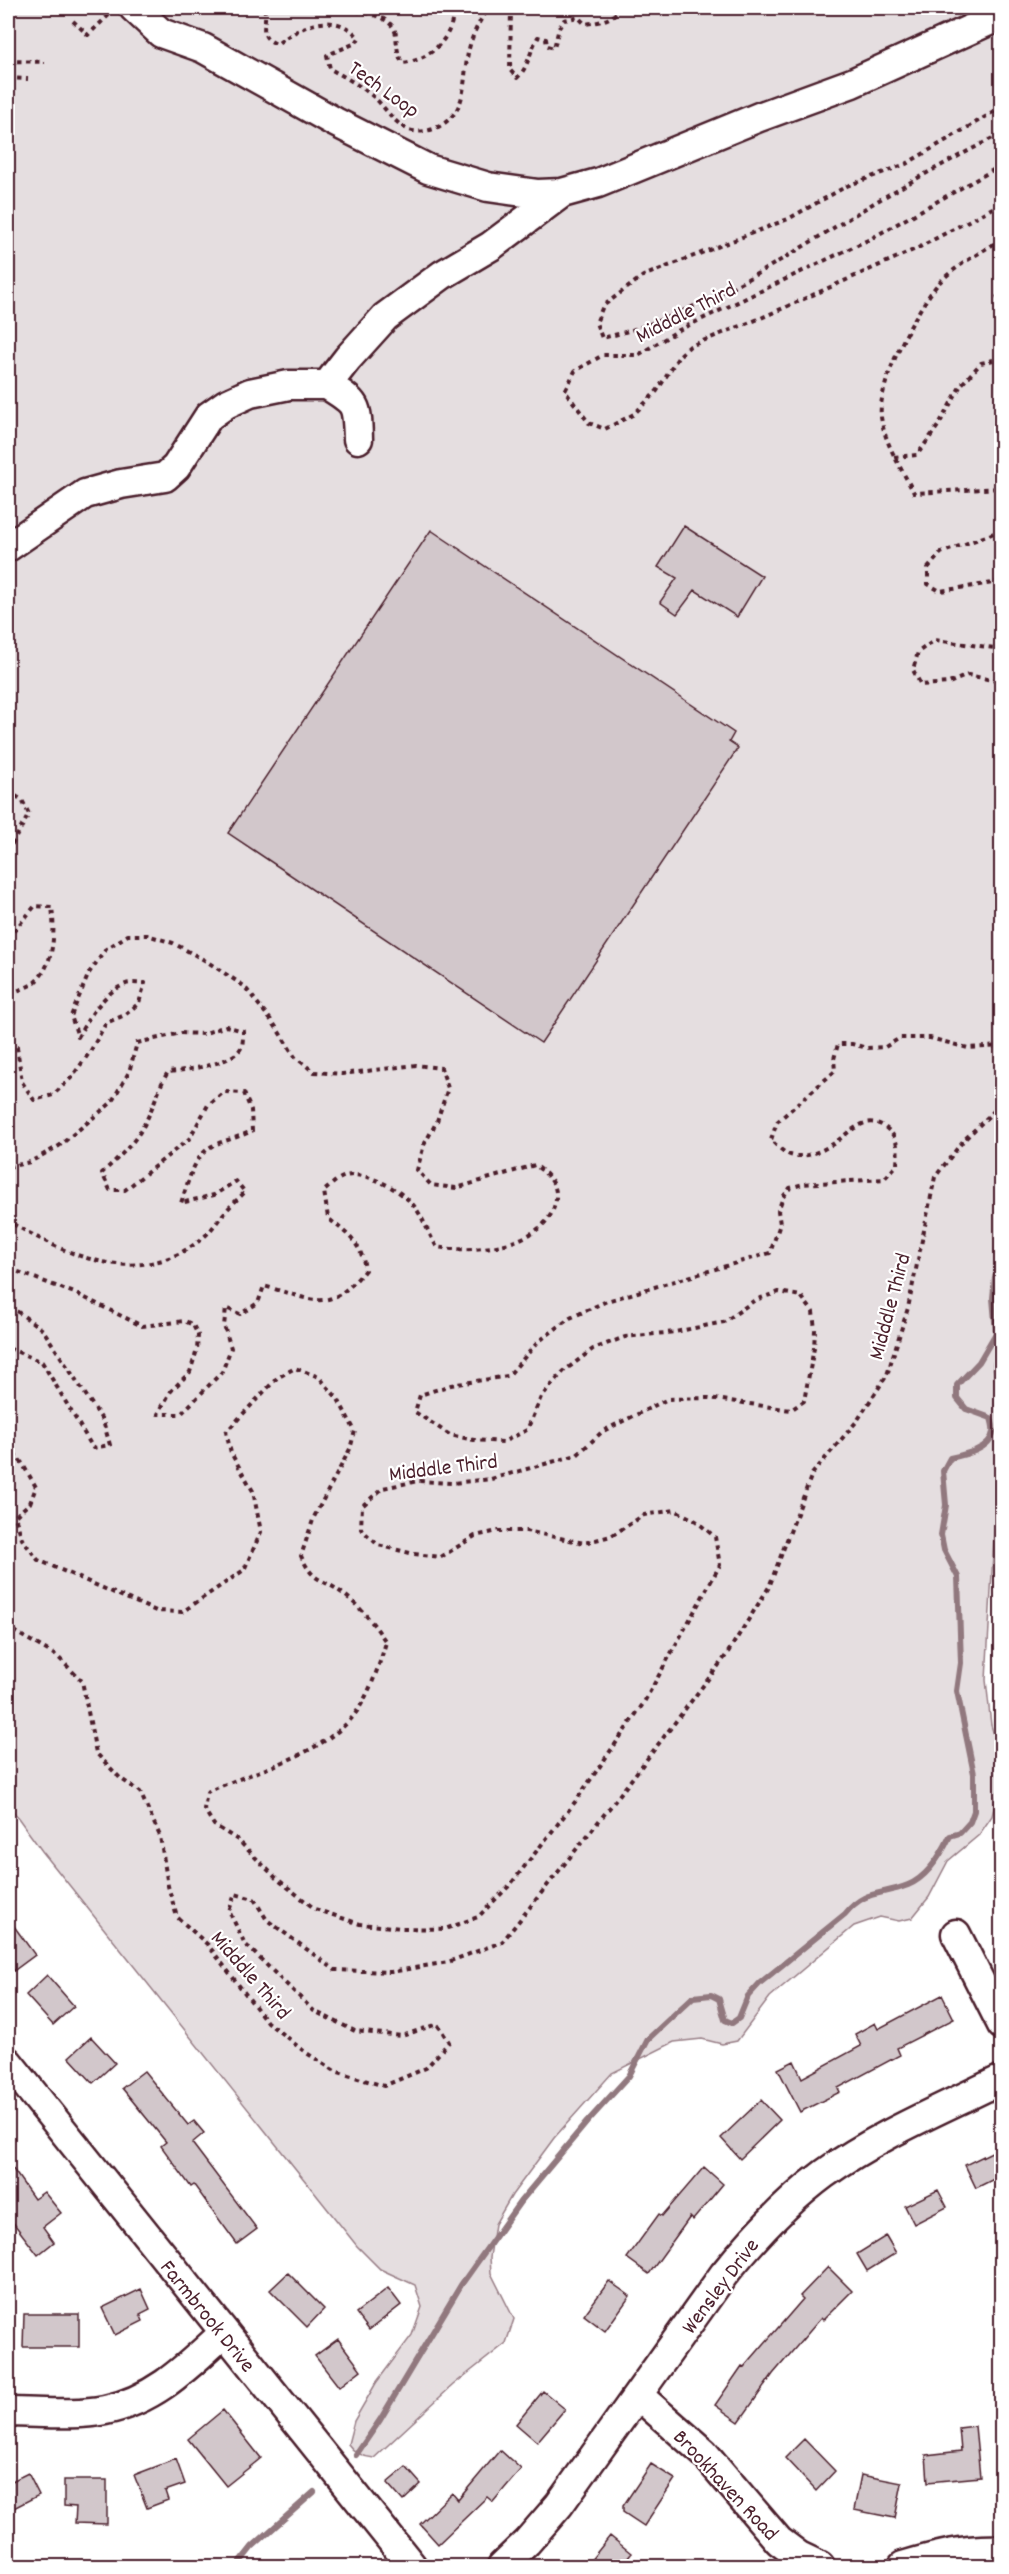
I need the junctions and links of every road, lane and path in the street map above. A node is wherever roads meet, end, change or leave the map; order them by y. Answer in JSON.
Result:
{"nodes":[{"id":1,"x":116,"y":8,"type":"edge"},
{"id":2,"x":134,"y":8,"type":"edge"},
{"id":3,"x":264,"y":8,"type":"edge"},
{"id":4,"x":348,"y":8,"type":"edge"},
{"id":5,"x":453,"y":8,"type":"edge"},
{"id":6,"x":490,"y":8,"type":"edge"},
{"id":7,"x":511,"y":8,"type":"edge"},
{"id":8,"x":621,"y":8,"type":"edge"},
{"id":9,"x":1002,"y":15,"type":"edge"},
{"id":10,"x":74,"y":21,"type":"dead end"},
{"id":11,"x":8,"y":61,"type":"edge"},
{"id":12,"x":45,"y":62,"type":"dead end"},
{"id":13,"x":8,"y":78,"type":"edge"},
{"id":14,"x":28,"y":79,"type":"dead end"},
{"id":15,"x":1002,"y":107,"type":"edge"},
{"id":16,"x":1002,"y":132,"type":"edge"},
{"id":17,"x":1002,"y":165,"type":"edge"},
{"id":18,"x":562,"y":193,"type":"junction"},
{"id":19,"x":1002,"y":203,"type":"edge"},
{"id":20,"x":1002,"y":239,"type":"edge"},
{"id":21,"x":1002,"y":288,"type":"edge"},
{"id":22,"x":1002,"y":312,"type":"edge"},
{"id":23,"x":1002,"y":358,"type":"edge"},
{"id":24,"x":327,"y":385,"type":"junction"},
{"id":25,"x":358,"y":439,"type":"dead end"},
{"id":26,"x":894,"y":457,"type":"junction"},
{"id":27,"x":1002,"y":488,"type":"edge"},
{"id":28,"x":1002,"y":530,"type":"edge"},
{"id":29,"x":8,"y":547,"type":"edge"},
{"id":30,"x":1002,"y":580,"type":"edge"},
{"id":31,"x":1002,"y":649,"type":"edge"},
{"id":32,"x":1002,"y":682,"type":"edge"},
{"id":33,"x":8,"y":791,"type":"edge"},
{"id":34,"x":8,"y":851,"type":"edge"},
{"id":35,"x":8,"y":938,"type":"edge"},
{"id":36,"x":8,"y":995,"type":"edge"},
{"id":37,"x":8,"y":1045,"type":"edge"},
{"id":38,"x":1002,"y":1046,"type":"edge"},
{"id":39,"x":1002,"y":1107,"type":"edge"},
{"id":40,"x":8,"y":1167,"type":"edge"},
{"id":41,"x":8,"y":1221,"type":"edge"},
{"id":42,"x":8,"y":1268,"type":"edge"},
{"id":43,"x":8,"y":1309,"type":"edge"},
{"id":44,"x":8,"y":1348,"type":"edge"},
{"id":45,"x":8,"y":1446,"type":"edge"},
{"id":46,"x":8,"y":1624,"type":"edge"},
{"id":47,"x":956,"y":1934,"type":"dead end"},
{"id":48,"x":1002,"y":2025,"type":"edge"},
{"id":49,"x":8,"y":2062,"type":"edge"},
{"id":50,"x":1002,"y":2079,"type":"edge"},
{"id":51,"x":224,"y":2333,"type":"junction"},
{"id":52,"x":638,"y":2395,"type":"junction"},
{"id":53,"x":8,"y":2412,"type":"edge"},
{"id":54,"x":1002,"y":2550,"type":"edge"},
{"id":55,"x":412,"y":2566,"type":"edge"},
{"id":56,"x":502,"y":2566,"type":"edge"},
{"id":57,"x":820,"y":2566,"type":"edge"},
{"id":58,"x":903,"y":2566,"type":"edge"}],
"edges":[{"from":1,"to":10,"type":"path"},
{"from":2,"to":18,"type":"street"},
{"from":3,"to":6,"type":"path","name":"Tech Loop"},
{"from":4,"to":5,"type":"path","name":"Tech Loop"},
{"from":7,"to":8,"type":"path"},
{"from":9,"to":18,"type":"street"},
{"from":11,"to":12,"type":"path"},
{"from":13,"to":14,"type":"path"},
{"from":15,"to":16,"type":"path","name":"Midddle Third"},
{"from":17,"to":19,"type":"path","name":"Midddle Third"},
{"from":18,"to":24,"type":"street"},
{"from":20,"to":26,"type":"path"},
{"from":21,"to":22,"type":"path"},
{"from":23,"to":26,"type":"path"},
{"from":24,"to":25,"type":"street"},
{"from":24,"to":29,"type":"street"},
{"from":26,"to":27,"type":"path"},
{"from":28,"to":30,"type":"path"},
{"from":31,"to":32,"type":"path"},
{"from":33,"to":34,"type":"path"},
{"from":35,"to":36,"type":"path"},
{"from":37,"to":42,"type":"path"},
{"from":38,"to":45,"type":"path","name":"Midddle Third"},
{"from":39,"to":46,"type":"path","name":"Midddle Third"},
{"from":40,"to":41,"type":"path"},
{"from":43,"to":44,"type":"path"},
{"from":47,"to":48,"type":"street"},
{"from":49,"to":51,"type":"street","name":"Farmbrook Drive"},
{"from":50,"to":52,"type":"street","name":"Wensley Drive"},
{"from":51,"to":53,"type":"street"},
{"from":51,"to":55,"type":"street","name":"Farmbrook Drive"},
{"from":52,"to":56,"type":"street","name":"Wensley Drive"},
{"from":52,"to":57,"type":"street","name":"Brookhaven Road"},
{"from":54,"to":58,"type":"street"}]}
